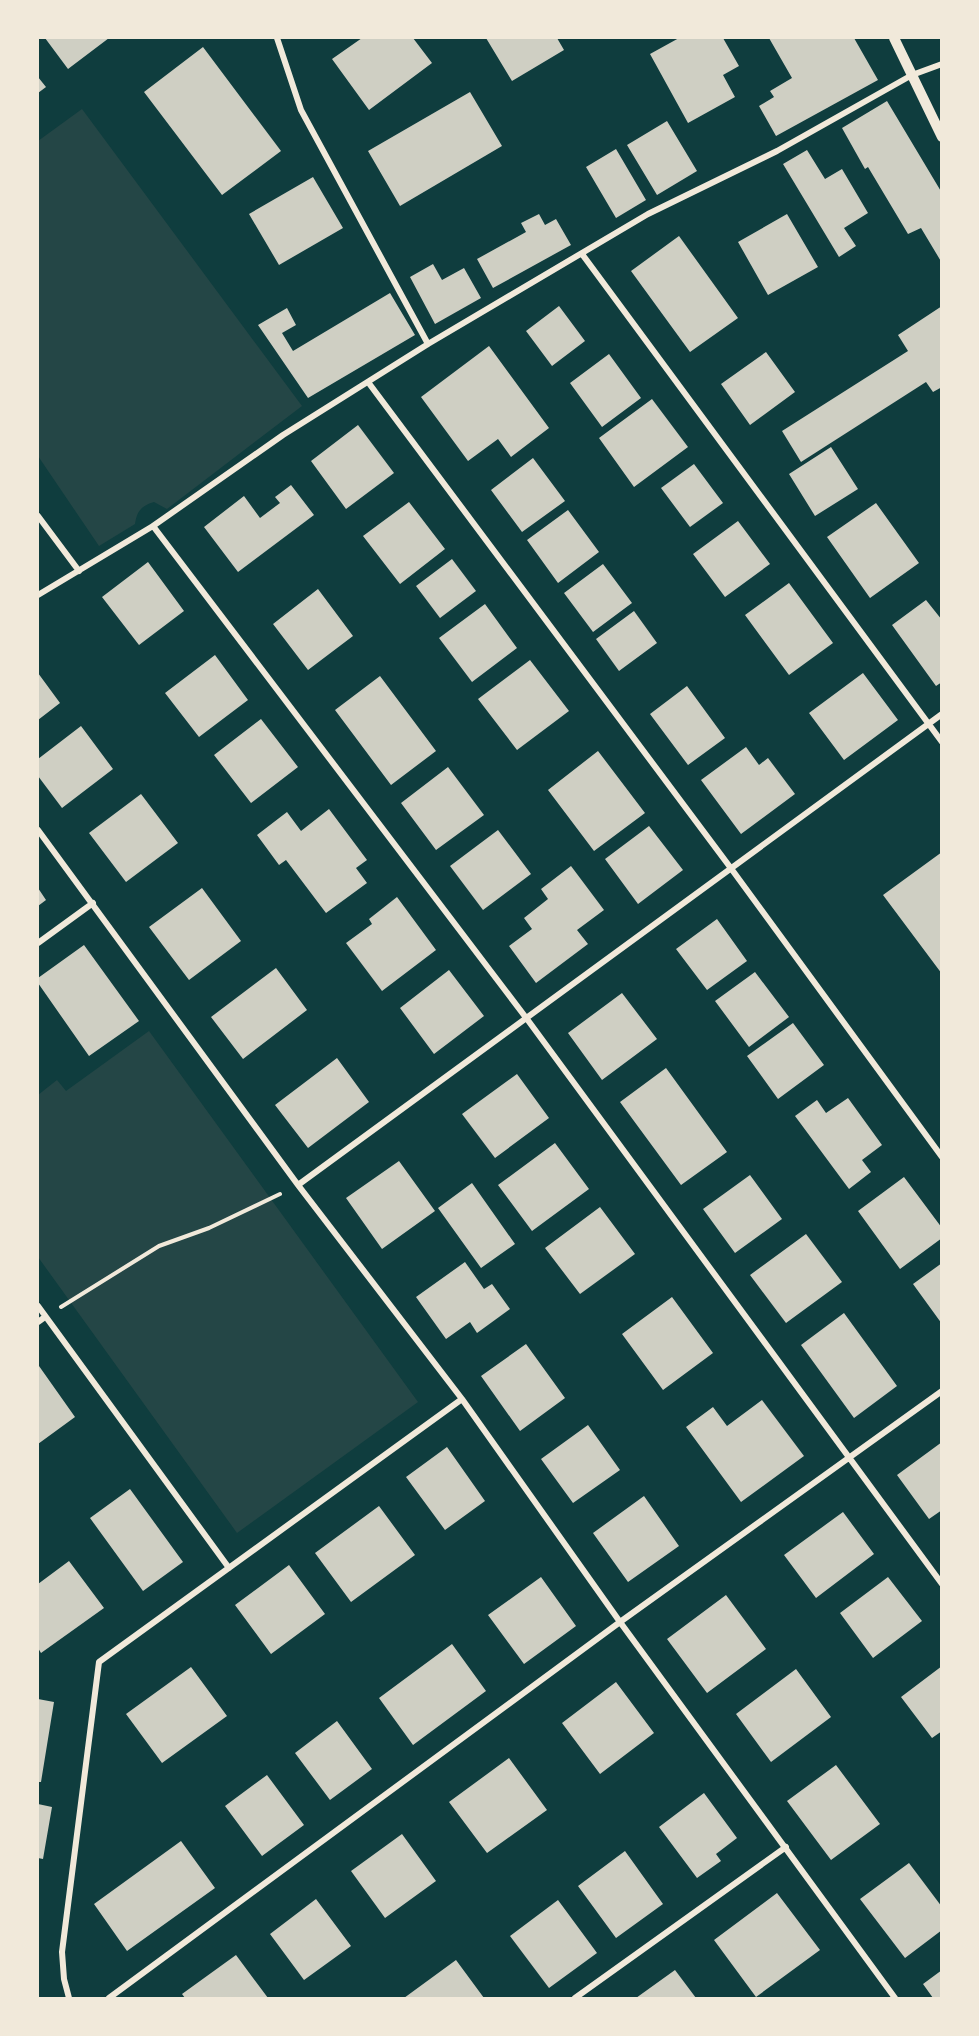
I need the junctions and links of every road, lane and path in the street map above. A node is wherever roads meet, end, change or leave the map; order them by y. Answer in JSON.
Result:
{"nodes":[{"id":1,"x":277,"y":38,"type":"edge"},
{"id":2,"x":894,"y":38,"type":"edge"},
{"id":3,"x":942,"y":64,"type":"edge"},
{"id":4,"x":912,"y":75,"type":"junction"},
{"id":5,"x":942,"y":137,"type":"edge"},
{"id":6,"x":582,"y":254,"type":"junction"},
{"id":7,"x":428,"y":344,"type":"junction"},
{"id":8,"x":368,"y":382,"type":"junction"},
{"id":9,"x":38,"y":516,"type":"edge"},
{"id":10,"x":153,"y":526,"type":"junction"},
{"id":11,"x":79,"y":571,"type":"junction"},
{"id":12,"x":38,"y":595,"type":"edge"},
{"id":13,"x":942,"y":714,"type":"edge"},
{"id":14,"x":928,"y":724,"type":"junction"},
{"id":15,"x":942,"y":742,"type":"edge"},
{"id":16,"x":38,"y":830,"type":"edge"},
{"id":17,"x":730,"y":867,"type":"junction"},
{"id":18,"x":93,"y":903,"type":"junction"},
{"id":19,"x":38,"y":943,"type":"edge"},
{"id":20,"x":527,"y":1019,"type":"junction"},
{"id":21,"x":942,"y":1157,"type":"edge"},
{"id":22,"x":298,"y":1185,"type":"junction"},
{"id":23,"x":38,"y":1306,"type":"edge"},
{"id":24,"x":45,"y":1317,"type":"junction"},
{"id":25,"x":38,"y":1322,"type":"edge"},
{"id":26,"x":942,"y":1391,"type":"edge"},
{"id":27,"x":462,"y":1399,"type":"junction"},
{"id":28,"x":850,"y":1458,"type":"junction"},
{"id":29,"x":229,"y":1569,"type":"junction"},
{"id":30,"x":942,"y":1584,"type":"edge"},
{"id":31,"x":620,"y":1622,"type":"junction"},
{"id":32,"x":786,"y":1847,"type":"junction"},
{"id":33,"x":69,"y":1998,"type":"edge"},
{"id":34,"x":109,"y":1998,"type":"edge"},
{"id":35,"x":575,"y":1998,"type":"edge"},
{"id":36,"x":895,"y":1998,"type":"edge"}],
"edges":[{"from":1,"to":7,"type":"street"},
{"from":2,"to":4,"type":"street"},
{"from":3,"to":4,"type":"street"},
{"from":4,"to":5,"type":"street"},
{"from":4,"to":6,"type":"street"},
{"from":6,"to":7,"type":"street"},
{"from":6,"to":14,"type":"street"},
{"from":7,"to":8,"type":"street"},
{"from":8,"to":10,"type":"street"},
{"from":8,"to":17,"type":"street"},
{"from":9,"to":11,"type":"street"},
{"from":10,"to":11,"type":"street"},
{"from":10,"to":20,"type":"street"},
{"from":11,"to":12,"type":"street"},
{"from":13,"to":14,"type":"street"},
{"from":14,"to":15,"type":"street"},
{"from":14,"to":17,"type":"street"},
{"from":16,"to":18,"type":"street"},
{"from":17,"to":20,"type":"street"},
{"from":17,"to":21,"type":"street"},
{"from":18,"to":19,"type":"street"},
{"from":18,"to":22,"type":"street"},
{"from":20,"to":22,"type":"street"},
{"from":20,"to":28,"type":"street"},
{"from":22,"to":24,"type":"path"},
{"from":22,"to":27,"type":"street"},
{"from":23,"to":24,"type":"street"},
{"from":24,"to":25,"type":"street"},
{"from":24,"to":29,"type":"street"},
{"from":26,"to":28,"type":"street"},
{"from":27,"to":29,"type":"street"},
{"from":27,"to":31,"type":"street"},
{"from":28,"to":30,"type":"street"},
{"from":28,"to":31,"type":"street"},
{"from":29,"to":33,"type":"street"},
{"from":31,"to":32,"type":"street"},
{"from":31,"to":34,"type":"street"},
{"from":32,"to":35,"type":"street"},
{"from":32,"to":36,"type":"street"}]}
